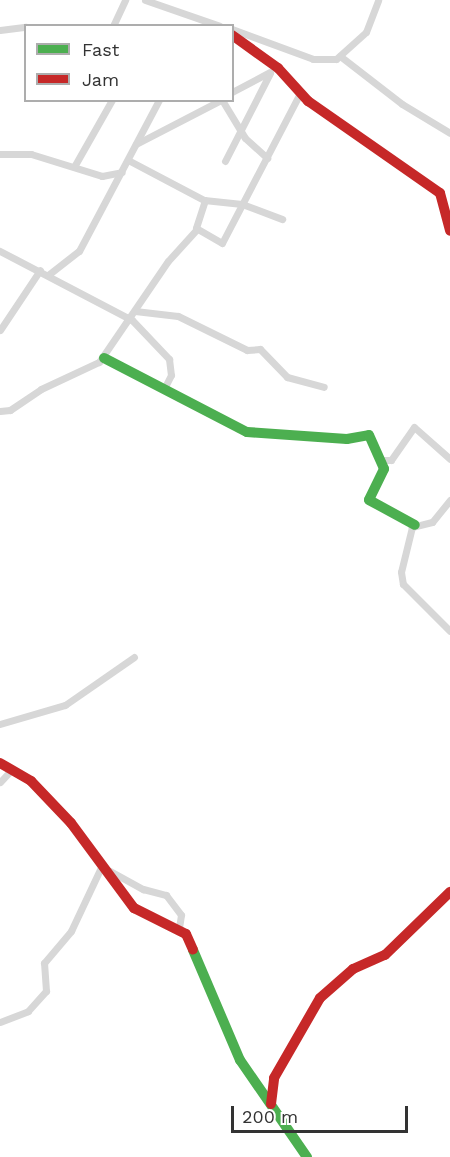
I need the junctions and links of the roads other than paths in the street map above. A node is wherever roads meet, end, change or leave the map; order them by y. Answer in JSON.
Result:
{"nodes":[{"id":1,"x":125,"y":0,"type":"edge"},
{"id":2,"x":145,"y":0,"type":"edge"},
{"id":3,"x":378,"y":0,"type":"edge"},
{"id":4,"x":162,"y":4,"type":"edge"},
{"id":5,"x":199,"y":23,"type":"edge"},
{"id":6,"x":114,"y":24,"type":"edge"},
{"id":7,"x":24,"y":27,"type":"edge"},
{"id":8,"x":0,"y":30,"type":"edge"},
{"id":9,"x":234,"y":30,"type":"edge"},
{"id":10,"x":234,"y":37,"type":"edge"},
{"id":11,"x":340,"y":56,"type":"junction"},
{"id":12,"x":273,"y":69,"type":"junction"},
{"id":13,"x":234,"y":91,"type":"edge"},
{"id":14,"x":300,"y":93,"type":"junction"},
{"id":15,"x":111,"y":102,"type":"edge"},
{"id":16,"x":158,"y":102,"type":"edge"},
{"id":17,"x":217,"y":102,"type":"edge"},
{"id":18,"x":222,"y":102,"type":"edge"},
{"id":19,"x":241,"y":132,"type":"junction"},
{"id":20,"x":450,"y":133,"type":"edge"},
{"id":21,"x":136,"y":144,"type":"junction"},
{"id":22,"x":0,"y":154,"type":"edge"},
{"id":23,"x":267,"y":158,"type":"junction"},
{"id":24,"x":128,"y":160,"type":"junction"},
{"id":25,"x":225,"y":161,"type":"dead end"},
{"id":26,"x":75,"y":165,"type":"junction"},
{"id":27,"x":122,"y":172,"type":"junction"},
{"id":28,"x":205,"y":200,"type":"junction"},
{"id":29,"x":242,"y":204,"type":"junction"},
{"id":30,"x":282,"y":219,"type":"dead end"},
{"id":31,"x":197,"y":229,"type":"junction"},
{"id":32,"x":450,"y":231,"type":"edge"},
{"id":33,"x":0,"y":250,"type":"edge"},
{"id":34,"x":40,"y":270,"type":"junction"},
{"id":35,"x":48,"y":275,"type":"junction"},
{"id":36,"x":132,"y":315,"type":"junction"},
{"id":37,"x":0,"y":330,"type":"edge"},
{"id":38,"x":104,"y":358,"type":"junction"},
{"id":39,"x":324,"y":387,"type":"dead end"},
{"id":40,"x":164,"y":388,"type":"junction"},
{"id":41,"x":1,"y":412,"type":"edge"},
{"id":42,"x":450,"y":459,"type":"edge"},
{"id":43,"x":381,"y":460,"type":"junction"},
{"id":44,"x":450,"y":500,"type":"edge"},
{"id":45,"x":415,"y":525,"type":"junction"},
{"id":46,"x":450,"y":631,"type":"edge"},
{"id":47,"x":134,"y":657,"type":"dead end"},
{"id":48,"x":0,"y":724,"type":"edge"},
{"id":49,"x":0,"y":763,"type":"edge"},
{"id":50,"x":12,"y":770,"type":"junction"},
{"id":51,"x":0,"y":782,"type":"edge"},
{"id":52,"x":107,"y":867,"type":"junction"},
{"id":53,"x":450,"y":892,"type":"edge"},
{"id":54,"x":179,"y":928,"type":"junction"},
{"id":55,"x":0,"y":1022,"type":"edge"},
{"id":56,"x":271,"y":1104,"type":"junction"},
{"id":57,"x":307,"y":1157,"type":"edge"}],
"edges":[{"from":1,"to":6,"type":"street"},
{"from":2,"to":4,"type":"street"},
{"from":3,"to":11,"type":"street"},
{"from":4,"to":5,"type":"street"},
{"from":7,"to":8,"type":"street"},
{"from":9,"to":11,"type":"street"},
{"from":10,"to":12,"type":"street"},
{"from":11,"to":20,"type":"street"},
{"from":12,"to":13,"type":"street"},
{"from":12,"to":14,"type":"street"},
{"from":12,"to":19,"type":"street"},
{"from":14,"to":23,"type":"street"},
{"from":14,"to":32,"type":"street"},
{"from":15,"to":26,"type":"street"},
{"from":16,"to":21,"type":"street"},
{"from":17,"to":21,"type":"street"},
{"from":18,"to":19,"type":"street"},
{"from":19,"to":23,"type":"street"},
{"from":19,"to":25,"type":"street"},
{"from":21,"to":24,"type":"street"},
{"from":22,"to":26,"type":"street"},
{"from":23,"to":29,"type":"street"},
{"from":24,"to":27,"type":"street"},
{"from":24,"to":28,"type":"street"},
{"from":26,"to":27,"type":"street"},
{"from":27,"to":35,"type":"street"},
{"from":28,"to":29,"type":"street"},
{"from":28,"to":31,"type":"street"},
{"from":29,"to":30,"type":"street"},
{"from":29,"to":31,"type":"street"},
{"from":31,"to":36,"type":"street"},
{"from":33,"to":34,"type":"street"},
{"from":34,"to":35,"type":"street"},
{"from":34,"to":37,"type":"street"},
{"from":35,"to":36,"type":"street"},
{"from":36,"to":38,"type":"street"},
{"from":36,"to":39,"type":"street"},
{"from":36,"to":40,"type":"street"},
{"from":38,"to":40,"type":"street"},
{"from":38,"to":41,"type":"street"},
{"from":40,"to":43,"type":"street"},
{"from":42,"to":43,"type":"street"},
{"from":43,"to":45,"type":"street"},
{"from":44,"to":45,"type":"street"},
{"from":45,"to":46,"type":"street"},
{"from":47,"to":48,"type":"street"},
{"from":49,"to":50,"type":"street"},
{"from":50,"to":51,"type":"street"},
{"from":50,"to":52,"type":"street"},
{"from":52,"to":54,"type":"street"},
{"from":52,"to":54,"type":"street"},
{"from":52,"to":55,"type":"street"},
{"from":53,"to":56,"type":"street"},
{"from":54,"to":56,"type":"street"},
{"from":56,"to":57,"type":"street"}]}
